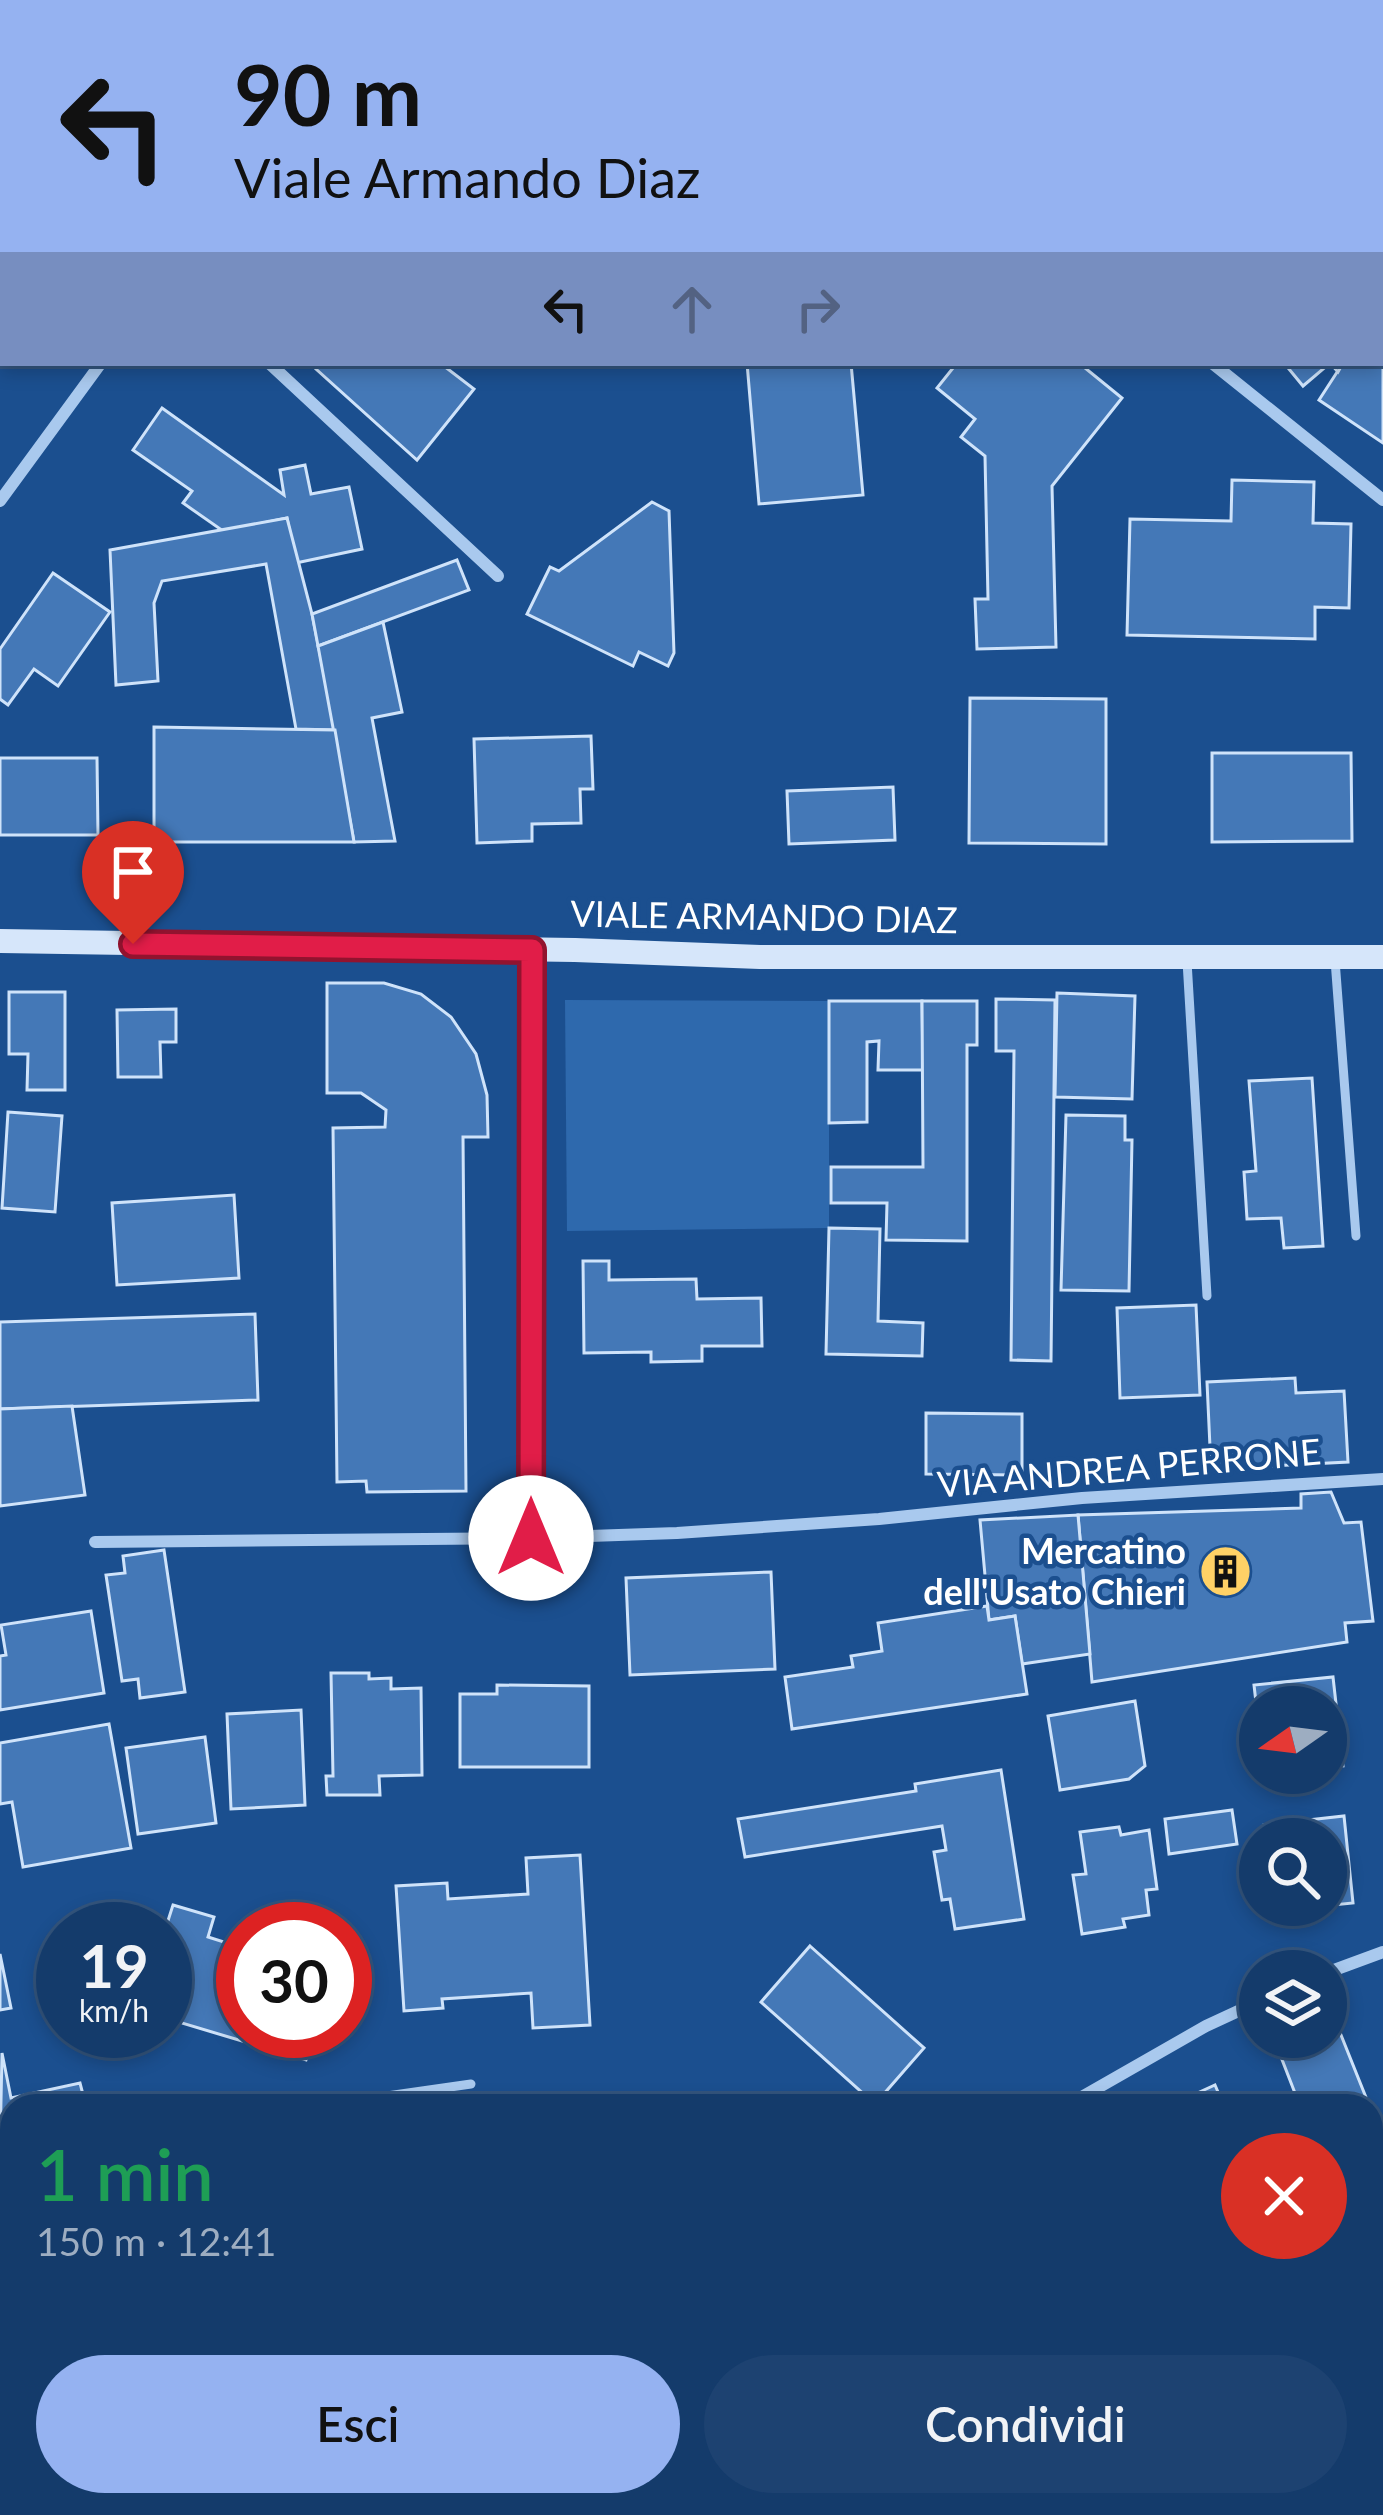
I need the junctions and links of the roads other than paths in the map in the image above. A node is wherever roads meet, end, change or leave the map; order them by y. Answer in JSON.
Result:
{"nodes":[{"id":1,"x":99,"y":366,"type":"edge"},
{"id":2,"x":272,"y":366,"type":"edge"},
{"id":3,"x":1216,"y":366,"type":"edge"},
{"id":4,"x":0,"y":500,"type":"edge"},
{"id":5,"x":1383,"y":500,"type":"edge"},
{"id":6,"x":498,"y":576,"type":"dead end"},
{"id":7,"x":0,"y":941,"type":"edge"},
{"id":8,"x":532,"y":950,"type":"junction"},
{"id":9,"x":1334,"y":955,"type":"junction"},
{"id":10,"x":1186,"y":956,"type":"junction"},
{"id":11,"x":1383,"y":957,"type":"edge"},
{"id":12,"x":1356,"y":1236,"type":"dead end"},
{"id":13,"x":1207,"y":1296,"type":"dead end"},
{"id":14,"x":1383,"y":1479,"type":"edge"},
{"id":15,"x":531,"y":1538,"type":"junction"},
{"id":16,"x":95,"y":1542,"type":"dead end"},
{"id":17,"x":1383,"y":1952,"type":"edge"},
{"id":18,"x":1347,"y":1965,"type":"edge"},
{"id":19,"x":1239,"y":2011,"type":"edge"},
{"id":20,"x":471,"y":2084,"type":"dead end"},
{"id":21,"x":401,"y":2094,"type":"edge"},
{"id":22,"x":1087,"y":2094,"type":"edge"}],
"edges":[{"from":1,"to":4,"type":"street"},
{"from":2,"to":6,"type":"street"},
{"from":3,"to":5,"type":"street"},
{"from":7,"to":8,"type":"street","name":"VIALE ARMANDO DIAZ"},
{"from":8,"to":10,"type":"street","name":"VIALE ARMANDO DIAZ"},
{"from":8,"to":15,"type":"street"},
{"from":9,"to":10,"type":"street","name":"VIALE ARMANDO DIAZ"},
{"from":9,"to":11,"type":"street","name":"VIALE ARMANDO DIAZ"},
{"from":9,"to":12,"type":"lane"},
{"from":10,"to":13,"type":"lane"},
{"from":14,"to":15,"type":"street","name":"VIA ANDREA PERRONE"},
{"from":15,"to":16,"type":"street","name":"VIA ANDREA PERRONE"},
{"from":17,"to":18,"type":"street"},
{"from":19,"to":22,"type":"street"},
{"from":20,"to":21,"type":"lane"}]}
